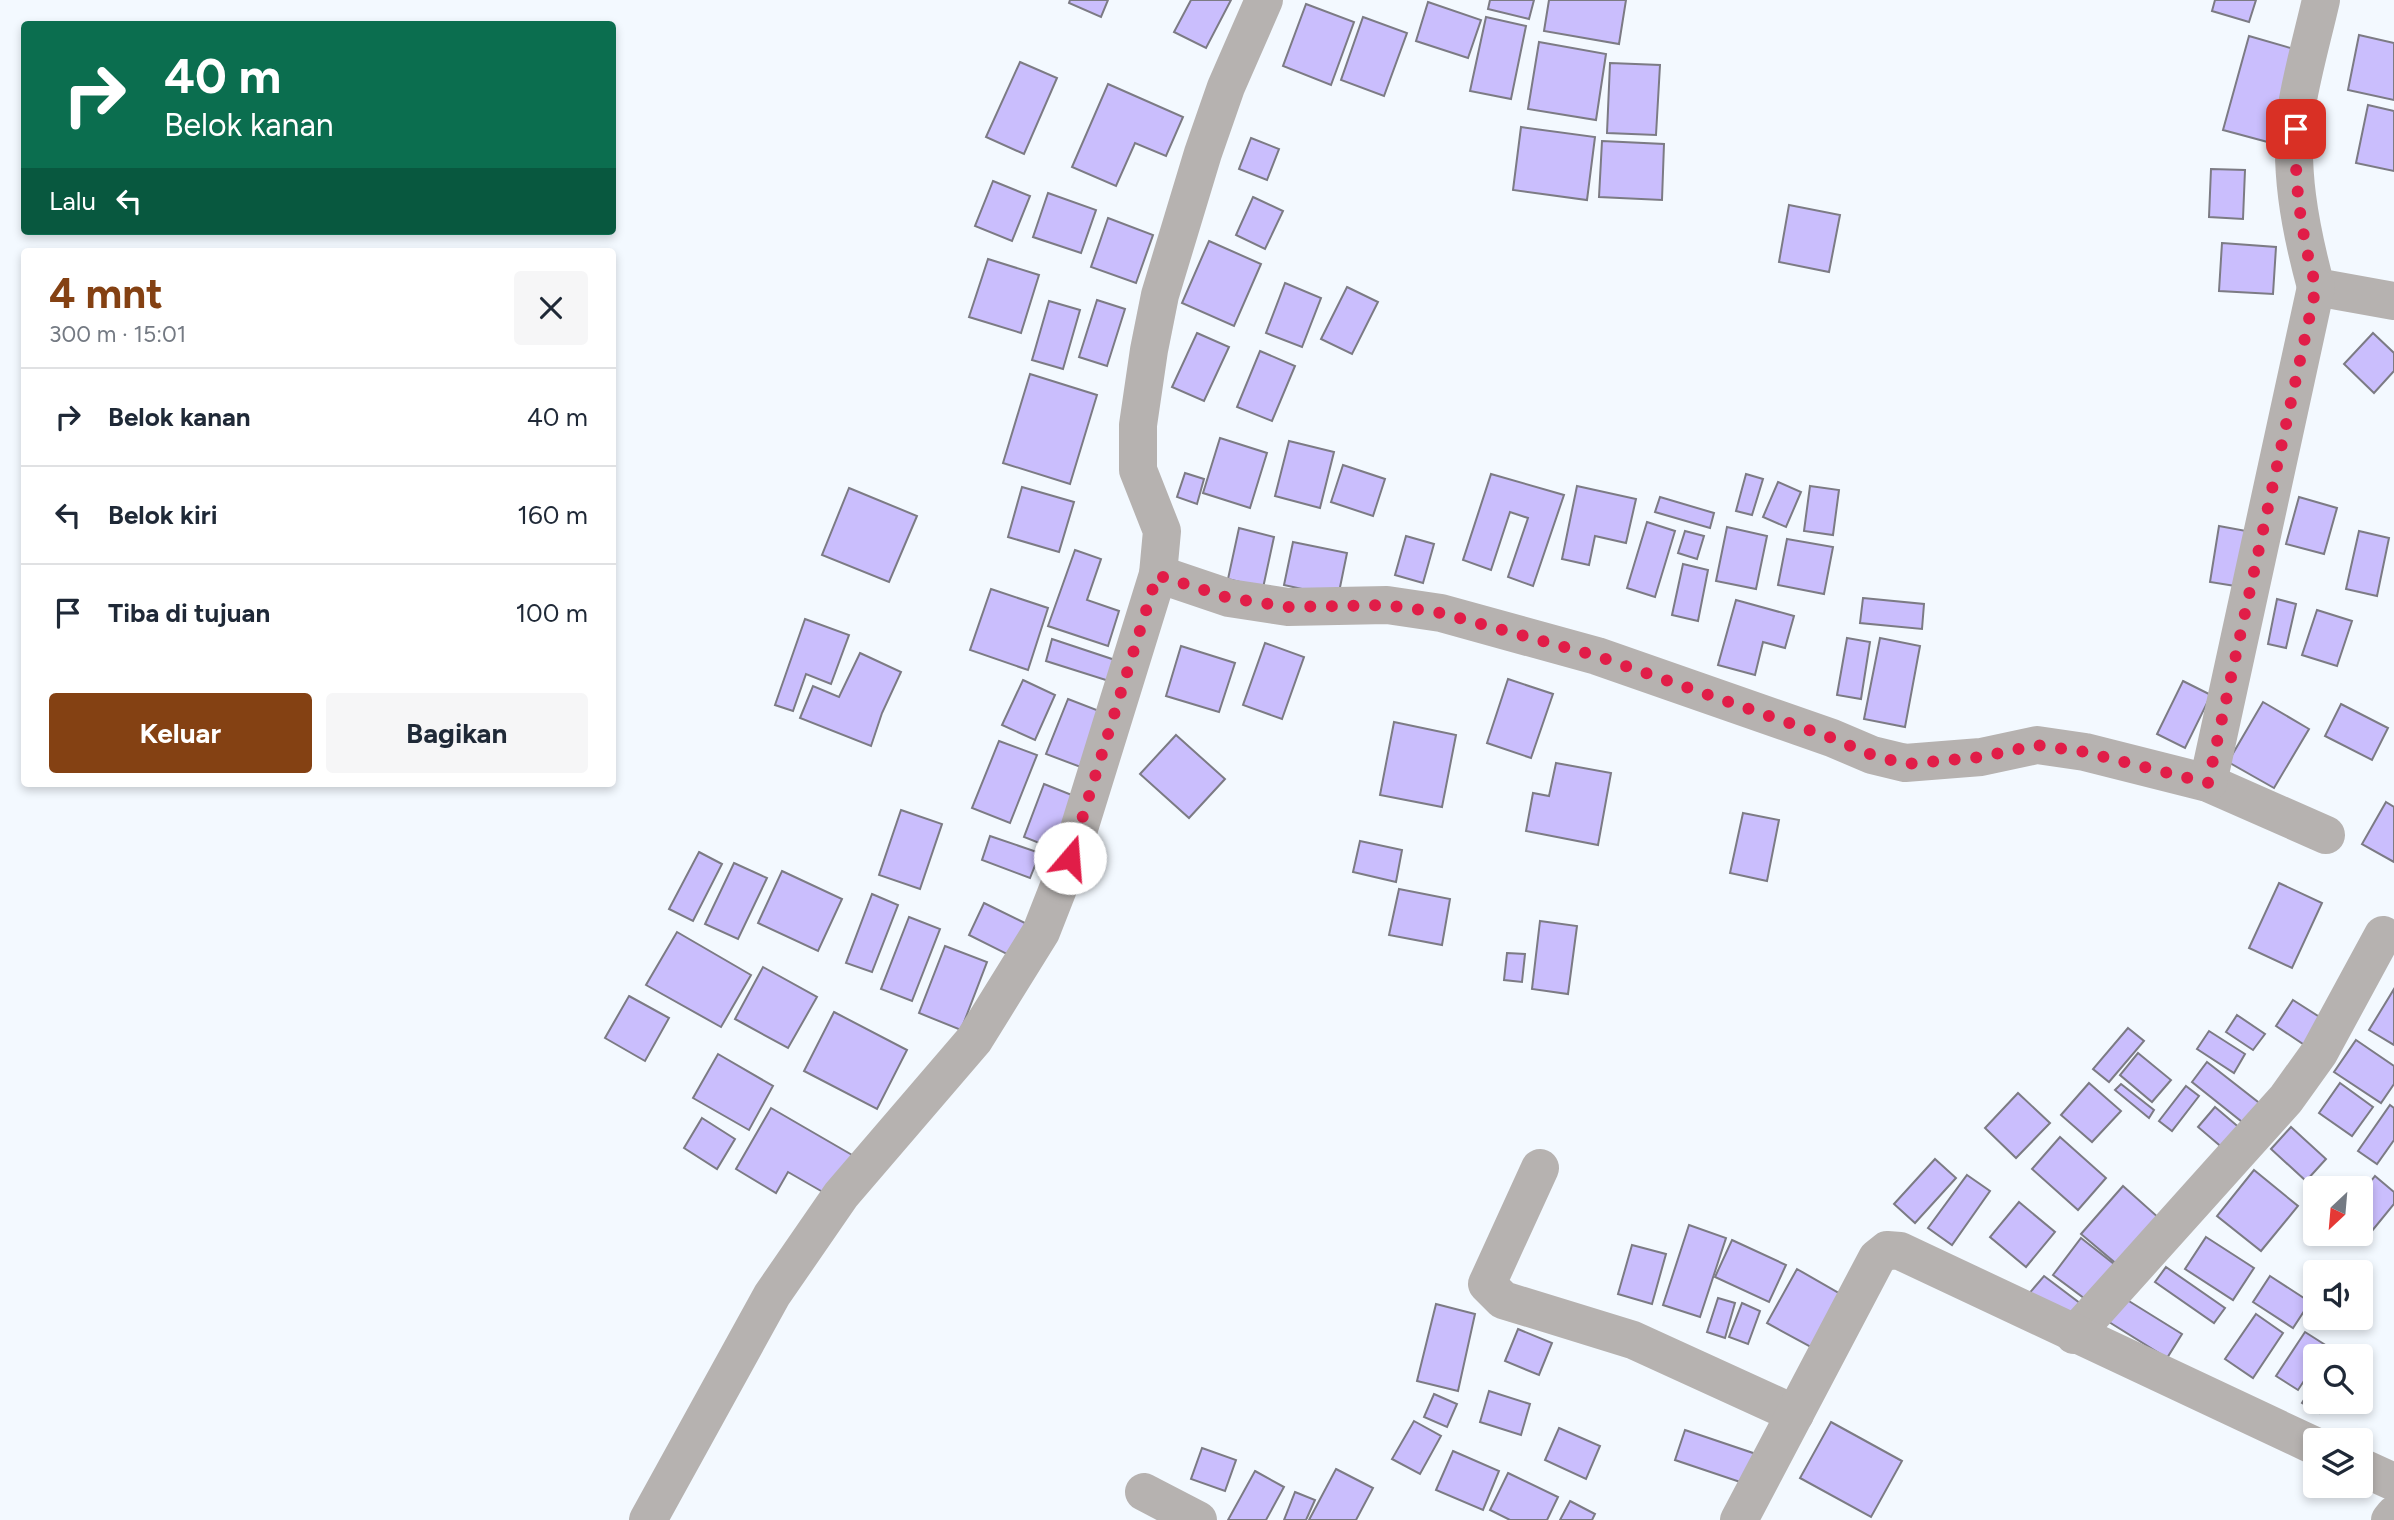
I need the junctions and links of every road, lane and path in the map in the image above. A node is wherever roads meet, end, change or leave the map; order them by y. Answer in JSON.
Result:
{"nodes":[{"id":1,"x":1264,"y":0,"type":"edge"},
{"id":2,"x":2321,"y":0,"type":"edge"},
{"id":3,"x":2316,"y":287,"type":"junction"},
{"id":4,"x":2394,"y":301,"type":"edge"},
{"id":5,"x":1157,"y":575,"type":"junction"},
{"id":6,"x":2208,"y":783,"type":"junction"},
{"id":7,"x":2326,"y":835,"type":"dead end"},
{"id":8,"x":2383,"y":935,"type":"dead end"},
{"id":9,"x":1540,"y":1168,"type":"dead end"},
{"id":10,"x":2074,"y":1335,"type":"junction"},
{"id":11,"x":1795,"y":1414,"type":"junction"},
{"id":12,"x":2303,"y":1440,"type":"edge"},
{"id":13,"x":2373,"y":1472,"type":"edge"},
{"id":14,"x":2394,"y":1482,"type":"edge"},
{"id":15,"x":1143,"y":1492,"type":"dead end"},
{"id":16,"x":2394,"y":1515,"type":"edge"},
{"id":17,"x":648,"y":1520,"type":"edge"},
{"id":18,"x":1198,"y":1520,"type":"edge"},
{"id":19,"x":1739,"y":1520,"type":"edge"},
{"id":20,"x":2390,"y":1520,"type":"edge"}],
"edges":[{"from":1,"to":5,"type":"street"},
{"from":2,"to":3,"type":"street"},
{"from":3,"to":4,"type":"street"},
{"from":3,"to":6,"type":"street"},
{"from":5,"to":6,"type":"street"},
{"from":5,"to":17,"type":"street"},
{"from":6,"to":7,"type":"street"},
{"from":8,"to":10,"type":"street"},
{"from":9,"to":11,"type":"street"},
{"from":10,"to":11,"type":"street"},
{"from":10,"to":12,"type":"street"},
{"from":11,"to":19,"type":"street"},
{"from":13,"to":14,"type":"street"},
{"from":15,"to":18,"type":"street"},
{"from":16,"to":20,"type":"street"}]}
